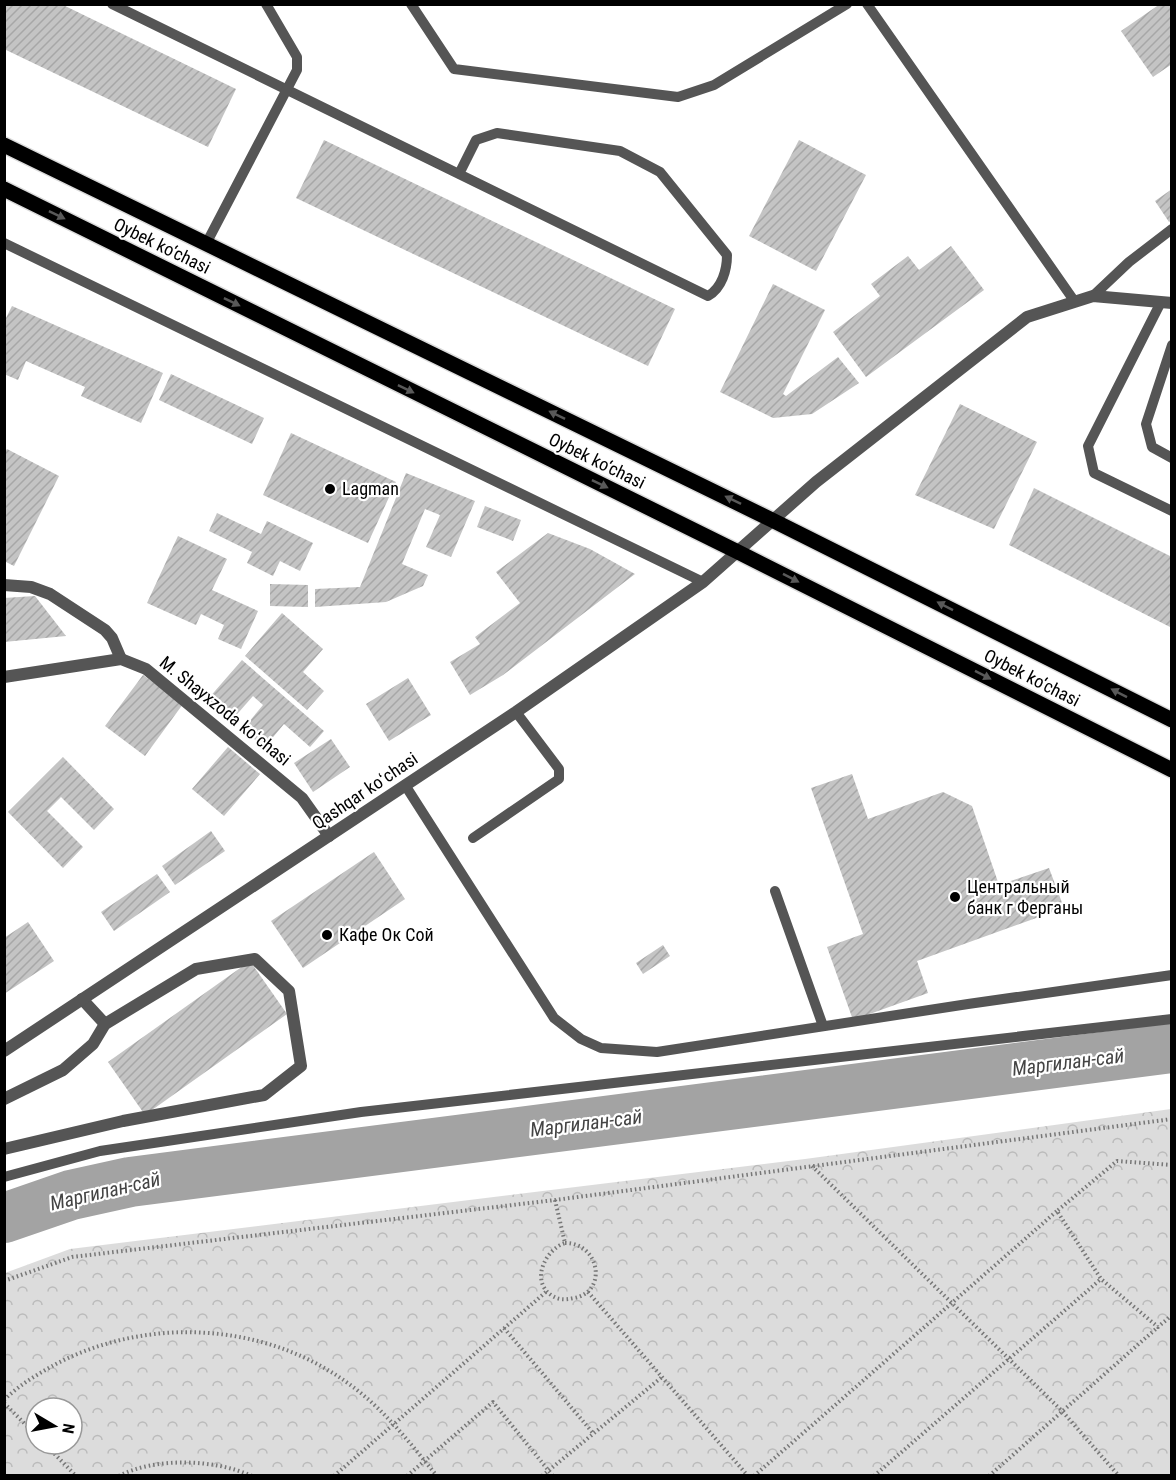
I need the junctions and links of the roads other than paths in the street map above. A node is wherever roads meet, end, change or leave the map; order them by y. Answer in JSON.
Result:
{"nodes":[{"id":1,"x":112,"y":4,"type":"edge"},
{"id":2,"x":266,"y":4,"type":"edge"},
{"id":3,"x":411,"y":4,"type":"edge"},
{"id":4,"x":846,"y":4,"type":"edge"},
{"id":5,"x":867,"y":4,"type":"edge"},
{"id":6,"x":286,"y":90,"type":"junction"},
{"id":7,"x":4,"y":145,"type":"edge"},
{"id":8,"x":459,"y":174,"type":"junction"},
{"id":9,"x":4,"y":189,"type":"edge"},
{"id":10,"x":1172,"y":229,"type":"edge"},
{"id":11,"x":4,"y":243,"type":"edge"},
{"id":12,"x":206,"y":244,"type":"junction"},
{"id":13,"x":1093,"y":296,"type":"junction"},
{"id":14,"x":1075,"y":302,"type":"junction"},
{"id":15,"x":1166,"y":302,"type":"edge"},
{"id":16,"x":1172,"y":345,"type":"edge"},
{"id":17,"x":1172,"y":458,"type":"edge"},
{"id":18,"x":1172,"y":511,"type":"edge"},
{"id":19,"x":772,"y":520,"type":"junction"},
{"id":20,"x":738,"y":552,"type":"junction"},
{"id":21,"x":703,"y":582,"type":"junction"},
{"id":22,"x":4,"y":585,"type":"edge"},
{"id":23,"x":121,"y":659,"type":"junction"},
{"id":24,"x":4,"y":677,"type":"edge"},
{"id":25,"x":516,"y":712,"type":"junction"},
{"id":26,"x":1172,"y":720,"type":"edge"},
{"id":27,"x":1172,"y":770,"type":"edge"},
{"id":28,"x":405,"y":785,"type":"junction"},
{"id":29,"x":329,"y":836,"type":"junction"},
{"id":30,"x":473,"y":838,"type":"dead end"},
{"id":31,"x":775,"y":891,"type":"dead end"},
{"id":32,"x":1172,"y":975,"type":"edge"},
{"id":33,"x":82,"y":999,"type":"junction"},
{"id":34,"x":1172,"y":1019,"type":"edge"},
{"id":35,"x":105,"y":1024,"type":"junction"},
{"id":36,"x":823,"y":1026,"type":"junction"},
{"id":37,"x":4,"y":1051,"type":"edge"},
{"id":38,"x":4,"y":1099,"type":"edge"},
{"id":39,"x":4,"y":1149,"type":"edge"},
{"id":40,"x":4,"y":1177,"type":"edge"}],
"edges":[{"from":1,"to":6,"type":"lane"},
{"from":2,"to":6,"type":"lane"},
{"from":3,"to":4,"type":"lane"},
{"from":5,"to":14,"type":"lane"},
{"from":6,"to":8,"type":"lane"},
{"from":6,"to":12,"type":"lane"},
{"from":7,"to":12,"type":"main road","name":"Oybek ko‘chasi"},
{"from":8,"to":8,"type":"lane"},
{"from":9,"to":20,"type":"main road","name":"Oybek ko‘chasi","one_way":true},
{"from":10,"to":13,"type":"lane"},
{"from":11,"to":21,"type":"lane"},
{"from":19,"to":12,"type":"main road","name":"Oybek ko‘chasi","one_way":true},
{"from":13,"to":14,"type":"street","name":"Qashqar koʻchasi"},
{"from":13,"to":15,"type":"street"},
{"from":14,"to":19,"type":"street","name":"Qashqar koʻchasi"},
{"from":15,"to":18,"type":"lane"},
{"from":16,"to":17,"type":"lane"},
{"from":19,"to":20,"type":"street","name":"Qashqar koʻchasi"},
{"from":26,"to":19,"type":"main road","name":"Oybek ko‘chasi","one_way":true},
{"from":20,"to":21,"type":"street","name":"Qashqar koʻchasi"},
{"from":20,"to":27,"type":"main road","name":"Oybek ko‘chasi","one_way":true},
{"from":21,"to":25,"type":"street","name":"Qashqar koʻchasi"},
{"from":22,"to":23,"type":"street"},
{"from":23,"to":24,"type":"street"},
{"from":23,"to":29,"type":"street","name":"M. Shayxzoda koʻchasi"},
{"from":25,"to":28,"type":"street","name":"Qashqar koʻchasi"},
{"from":25,"to":30,"type":"lane"},
{"from":28,"to":29,"type":"street","name":"Qashqar koʻchasi"},
{"from":28,"to":36,"type":"lane"},
{"from":29,"to":33,"type":"street","name":"Qashqar koʻchasi"},
{"from":31,"to":36,"type":"lane"},
{"from":32,"to":36,"type":"lane"},
{"from":33,"to":35,"type":"street"},
{"from":33,"to":37,"type":"street","name":"Qashqar koʻchasi"},
{"from":34,"to":40,"type":"lane"},
{"from":35,"to":38,"type":"street"},
{"from":35,"to":39,"type":"street"}]}
